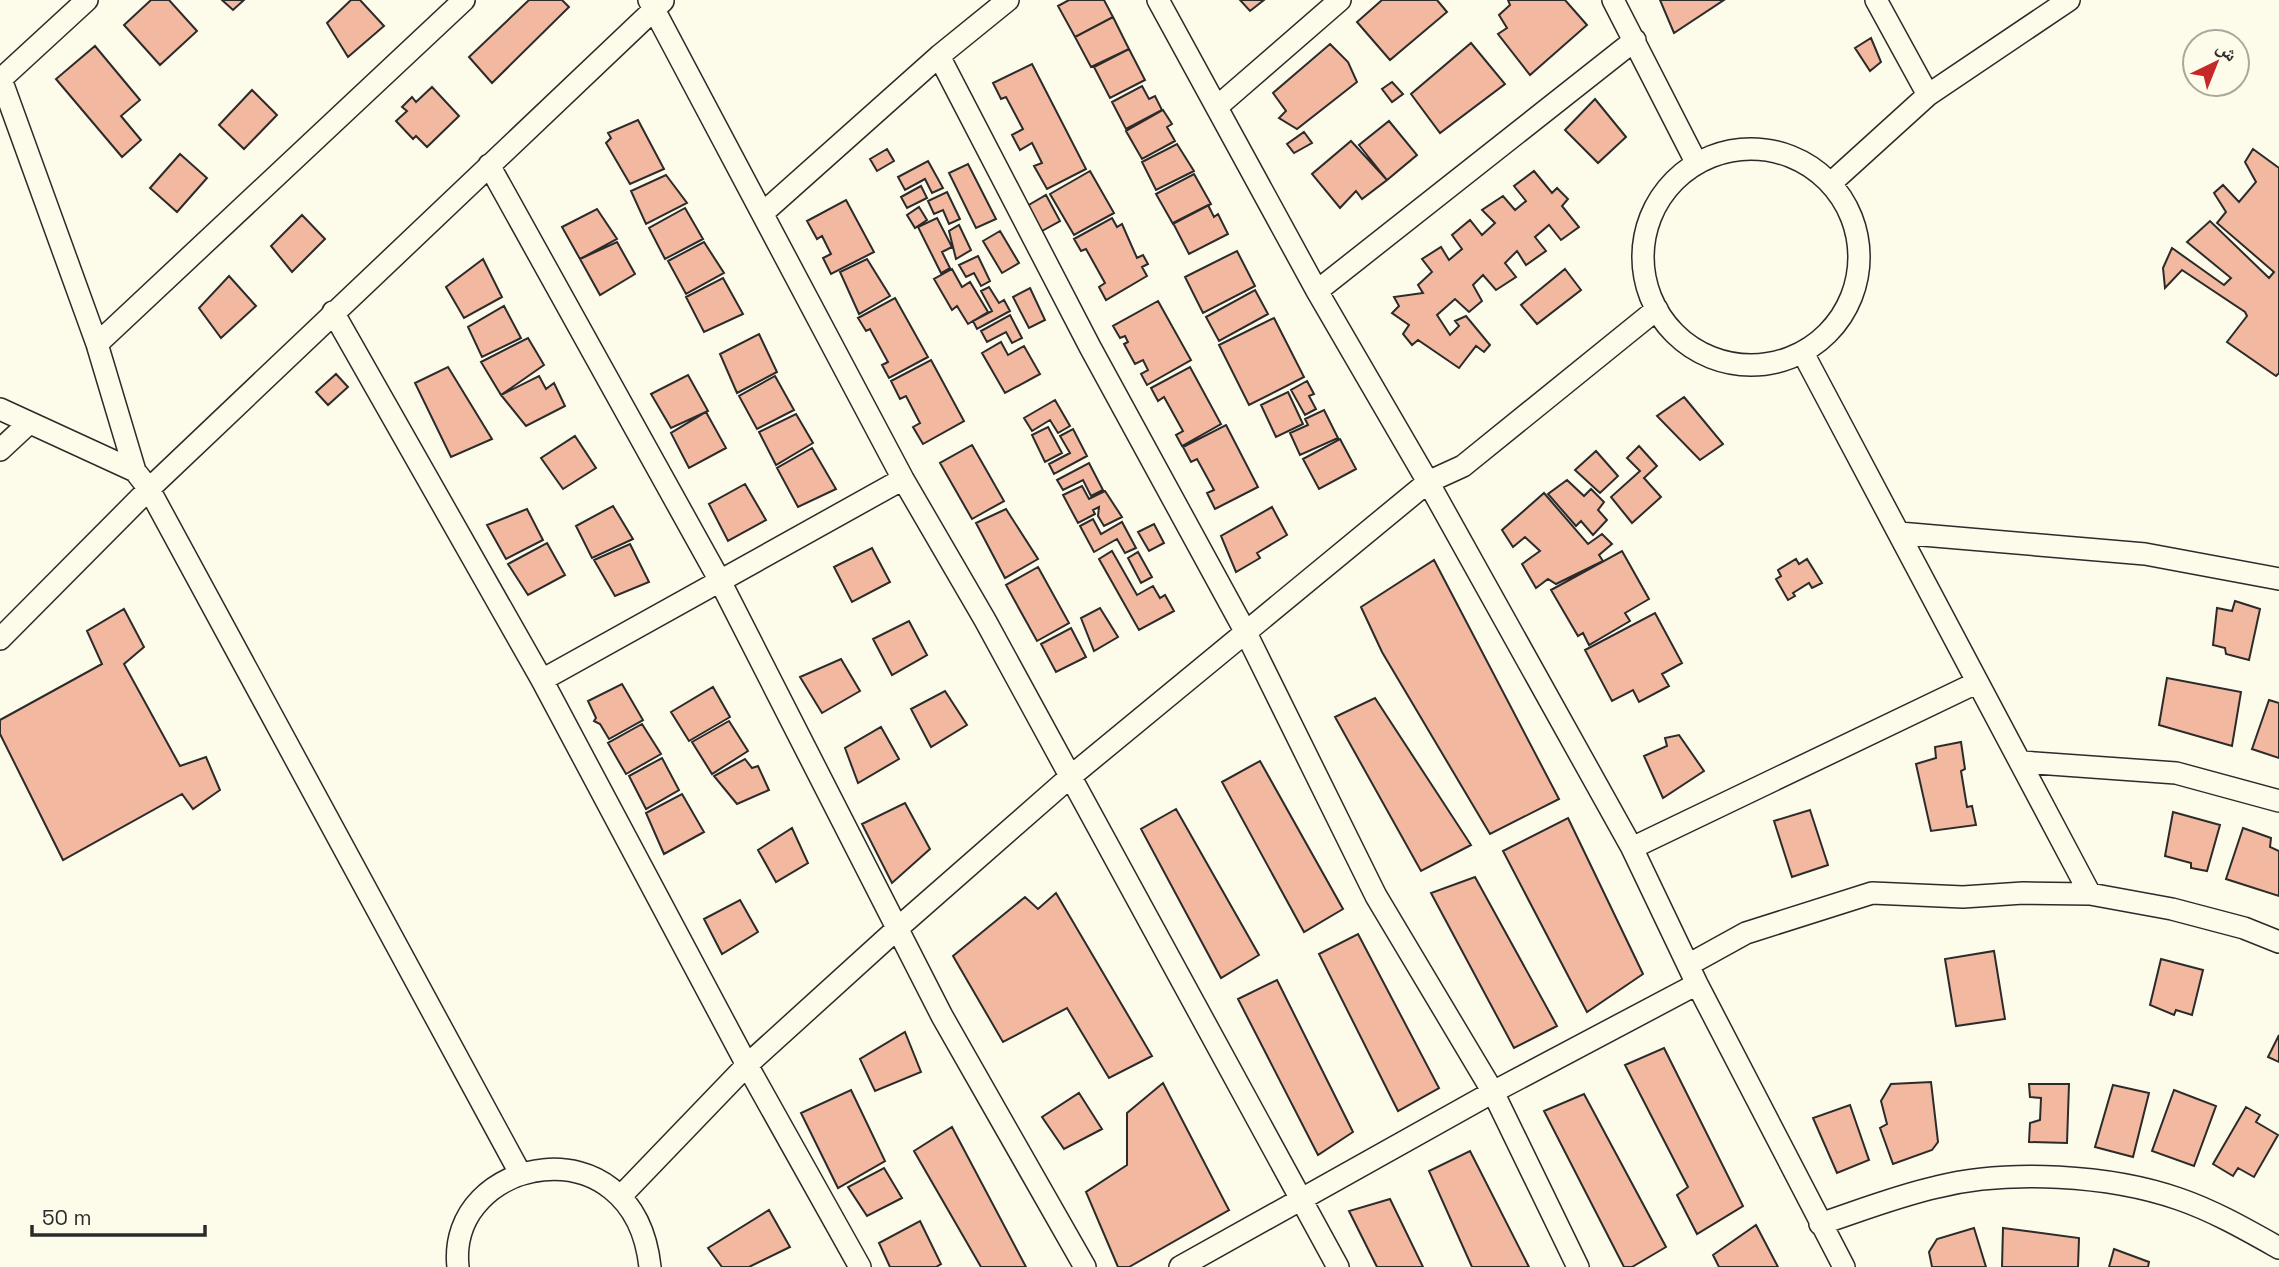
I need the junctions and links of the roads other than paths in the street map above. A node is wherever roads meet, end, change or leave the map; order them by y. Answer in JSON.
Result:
{"nodes":[{"id":1,"x":87,"y":0,"type":"edge"},
{"id":2,"x":464,"y":0,"type":"edge"},
{"id":3,"x":1008,"y":0,"type":"edge"},
{"id":4,"x":1158,"y":0,"type":"edge"},
{"id":5,"x":1340,"y":0,"type":"edge"},
{"id":6,"x":1613,"y":0,"type":"edge"},
{"id":7,"x":1876,"y":0,"type":"edge"},
{"id":8,"x":2069,"y":0,"type":"edge"},
{"id":9,"x":656,"y":3,"type":"edge"},
{"id":10,"x":1634,"y":40,"type":"junction"},
{"id":11,"x":939,"y":56,"type":"junction"},
{"id":12,"x":1,"y":79,"type":"edge"},
{"id":13,"x":1928,"y":95,"type":"junction"},
{"id":14,"x":1218,"y":106,"type":"junction"},
{"id":15,"x":1696,"y":162,"type":"junction"},
{"id":16,"x":489,"y":165,"type":"junction"},
{"id":17,"x":1831,"y":183,"type":"junction"},
{"id":18,"x":764,"y":212,"type":"junction"},
{"id":19,"x":1317,"y":291,"type":"junction"},
{"id":20,"x":1657,"y":309,"type":"junction"},
{"id":21,"x":333,"y":312,"type":"junction"},
{"id":22,"x":97,"y":344,"type":"junction"},
{"id":23,"x":1802,"y":353,"type":"junction"},
{"id":24,"x":0,"y":409,"type":"edge"},
{"id":25,"x":29,"y":422,"type":"junction"},
{"id":26,"x":0,"y":450,"type":"edge"},
{"id":27,"x":135,"y":471,"type":"junction"},
{"id":28,"x":904,"y":479,"type":"junction"},
{"id":29,"x":1428,"y":482,"type":"junction"},
{"id":30,"x":149,"y":489,"type":"junction"},
{"id":31,"x":1899,"y":533,"type":"junction"},
{"id":32,"x":2279,"y":579,"type":"edge"},
{"id":33,"x":720,"y":581,"type":"junction"},
{"id":34,"x":1245,"y":631,"type":"junction"},
{"id":35,"x":0,"y":639,"type":"edge"},
{"id":36,"x":542,"y":680,"type":"junction"},
{"id":37,"x":1976,"y":683,"type":"junction"},
{"id":38,"x":2022,"y":762,"type":"junction"},
{"id":39,"x":1070,"y":777,"type":"junction"},
{"id":40,"x":2279,"y":801,"type":"edge"},
{"id":41,"x":1632,"y":848,"type":"junction"},
{"id":42,"x":2090,"y":894,"type":"junction"},
{"id":43,"x":899,"y":928,"type":"junction"},
{"id":44,"x":2279,"y":942,"type":"edge"},
{"id":45,"x":1692,"y":974,"type":"junction"},
{"id":46,"x":747,"y":1065,"type":"junction"},
{"id":47,"x":1493,"y":1092,"type":"junction"},
{"id":48,"x":520,"y":1173,"type":"junction"},
{"id":49,"x":621,"y":1196,"type":"junction"},
{"id":50,"x":1302,"y":1197,"type":"junction"},
{"id":51,"x":1820,"y":1224,"type":"junction"},
{"id":52,"x":2279,"y":1248,"type":"edge"},
{"id":53,"x":458,"y":1267,"type":"edge"},
{"id":54,"x":650,"y":1267,"type":"edge"},
{"id":55,"x":860,"y":1267,"type":"edge"},
{"id":56,"x":1085,"y":1267,"type":"edge"},
{"id":57,"x":1180,"y":1267,"type":"edge"},
{"id":58,"x":1338,"y":1267,"type":"edge"},
{"id":59,"x":1578,"y":1267,"type":"edge"},
{"id":60,"x":1844,"y":1267,"type":"edge"}],
"edges":[{"from":1,"to":12,"type":"street"},
{"from":2,"to":22,"type":"street"},
{"from":3,"to":11,"type":"street"},
{"from":4,"to":14,"type":"street"},
{"from":5,"to":14,"type":"street"},
{"from":6,"to":10,"type":"street"},
{"from":7,"to":13,"type":"street"},
{"from":8,"to":13,"type":"street"},
{"from":9,"to":16,"type":"street"},
{"from":9,"to":18,"type":"street"},
{"from":10,"to":15,"type":"street"},
{"from":10,"to":19,"type":"street"},
{"from":11,"to":18,"type":"street"},
{"from":11,"to":34,"type":"street"},
{"from":12,"to":22,"type":"street"},
{"from":13,"to":17,"type":"street"},
{"from":14,"to":19,"type":"street"},
{"from":15,"to":17,"type":"street"},
{"from":15,"to":20,"type":"street"},
{"from":16,"to":21,"type":"street"},
{"from":16,"to":33,"type":"street"},
{"from":17,"to":23,"type":"street"},
{"from":18,"to":28,"type":"street"},
{"from":19,"to":29,"type":"street"},
{"from":20,"to":23,"type":"street"},
{"from":20,"to":29,"type":"street"},
{"from":21,"to":30,"type":"street"},
{"from":21,"to":36,"type":"street"},
{"from":22,"to":27,"type":"street"},
{"from":23,"to":31,"type":"street"},
{"from":24,"to":25,"type":"street"},
{"from":25,"to":26,"type":"street"},
{"from":25,"to":27,"type":"street"},
{"from":27,"to":30,"type":"street"},
{"from":28,"to":33,"type":"street"},
{"from":28,"to":39,"type":"street"},
{"from":29,"to":34,"type":"street"},
{"from":29,"to":41,"type":"street"},
{"from":30,"to":35,"type":"street"},
{"from":30,"to":48,"type":"street"},
{"from":31,"to":32,"type":"street"},
{"from":31,"to":37,"type":"street"},
{"from":33,"to":36,"type":"street"},
{"from":33,"to":43,"type":"street"},
{"from":34,"to":39,"type":"street"},
{"from":34,"to":47,"type":"street"},
{"from":36,"to":46,"type":"street"},
{"from":37,"to":38,"type":"street"},
{"from":37,"to":41,"type":"street"},
{"from":38,"to":40,"type":"street"},
{"from":38,"to":42,"type":"street"},
{"from":39,"to":43,"type":"street"},
{"from":39,"to":50,"type":"street"},
{"from":41,"to":45,"type":"street"},
{"from":42,"to":44,"type":"street"},
{"from":42,"to":45,"type":"street"},
{"from":43,"to":46,"type":"street"},
{"from":43,"to":56,"type":"street"},
{"from":45,"to":47,"type":"street"},
{"from":45,"to":51,"type":"street"},
{"from":46,"to":49,"type":"street"},
{"from":46,"to":55,"type":"street"},
{"from":47,"to":50,"type":"street"},
{"from":47,"to":59,"type":"street"},
{"from":48,"to":49,"type":"street"},
{"from":48,"to":53,"type":"street"},
{"from":49,"to":54,"type":"street"},
{"from":50,"to":57,"type":"street"},
{"from":50,"to":58,"type":"street"},
{"from":51,"to":52,"type":"street"},
{"from":51,"to":60,"type":"street"}]}
